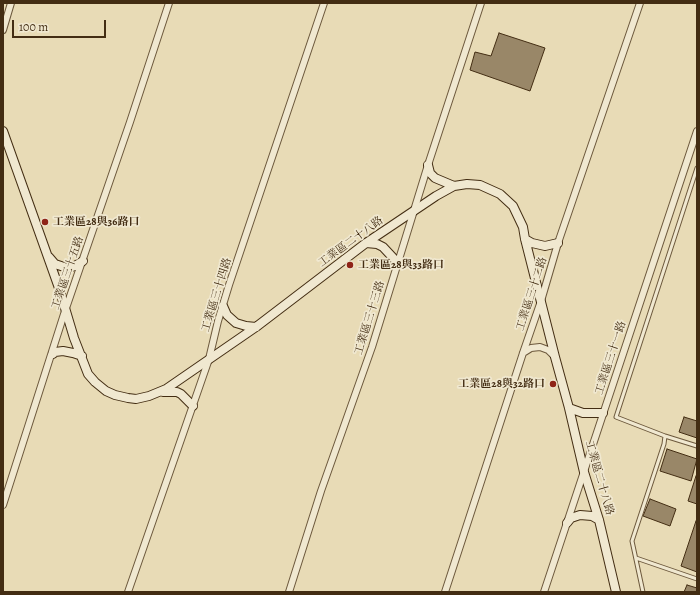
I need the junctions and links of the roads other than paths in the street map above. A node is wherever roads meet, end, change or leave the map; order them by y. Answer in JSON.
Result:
{"nodes":[{"id":1,"x":12,"y":3,"type":"edge"},
{"id":2,"x":169,"y":3,"type":"edge"},
{"id":3,"x":324,"y":3,"type":"edge"},
{"id":4,"x":481,"y":3,"type":"edge"},
{"id":5,"x":640,"y":3,"type":"edge"},
{"id":6,"x":3,"y":30,"type":"edge"},
{"id":7,"x":3,"y":131,"type":"edge"},
{"id":8,"x":697,"y":131,"type":"edge"},
{"id":9,"x":428,"y":165,"type":"junction"},
{"id":10,"x":697,"y":168,"type":"edge"},
{"id":11,"x":454,"y":186,"type":"junction"},
{"id":12,"x":414,"y":212,"type":"junction"},
{"id":13,"x":525,"y":239,"type":"junction"},
{"id":14,"x":366,"y":243,"type":"junction"},
{"id":15,"x":558,"y":243,"type":"junction"},
{"id":16,"x":47,"y":255,"type":"junction"},
{"id":17,"x":83,"y":261,"type":"junction"},
{"id":18,"x":397,"y":262,"type":"junction"},
{"id":19,"x":541,"y":301,"type":"junction"},
{"id":20,"x":223,"y":306,"type":"junction"},
{"id":21,"x":65,"y":311,"type":"junction"},
{"id":22,"x":256,"y":327,"type":"junction"},
{"id":23,"x":523,"y":353,"type":"junction"},
{"id":24,"x":53,"y":354,"type":"junction"},
{"id":25,"x":82,"y":356,"type":"junction"},
{"id":26,"x":555,"y":357,"type":"junction"},
{"id":27,"x":209,"y":359,"type":"junction"},
{"id":28,"x":162,"y":392,"type":"junction"},
{"id":29,"x":193,"y":406,"type":"junction"},
{"id":30,"x":569,"y":408,"type":"junction"},
{"id":31,"x":603,"y":413,"type":"junction"},
{"id":32,"x":665,"y":436,"type":"junction"},
{"id":33,"x":697,"y":446,"type":"edge"},
{"id":34,"x":584,"y":472,"type":"junction"},
{"id":35,"x":3,"y":505,"type":"edge"},
{"id":36,"x":599,"y":520,"type":"junction"},
{"id":37,"x":567,"y":522,"type":"junction"},
{"id":38,"x":636,"y":558,"type":"junction"},
{"id":39,"x":697,"y":579,"type":"edge"},
{"id":40,"x":128,"y":592,"type":"edge"},
{"id":41,"x":289,"y":592,"type":"edge"},
{"id":42,"x":446,"y":592,"type":"edge"},
{"id":43,"x":544,"y":592,"type":"edge"},
{"id":44,"x":616,"y":592,"type":"edge"},
{"id":45,"x":643,"y":592,"type":"edge"}],
"edges":[{"from":1,"to":6,"type":"street"},
{"from":2,"to":17,"type":"street","name":"工業區三十五路"},
{"from":3,"to":20,"type":"street","name":"工業區三十四路"},
{"from":4,"to":9,"type":"street","name":"工業區三十三路"},
{"from":5,"to":15,"type":"street","name":"工業區三十二路"},
{"from":7,"to":16,"type":"street","name":"工業區二十八路"},
{"from":8,"to":31,"type":"street","name":"工業區三十一路"},
{"from":9,"to":11,"type":"street"},
{"from":9,"to":12,"type":"street","name":"工業區三十三路"},
{"from":10,"to":32,"type":"lane"},
{"from":11,"to":12,"type":"street","name":"工業區二十八路"},
{"from":11,"to":13,"type":"street","name":"工業區二十八路"},
{"from":12,"to":14,"type":"street","name":"工業區二十八路"},
{"from":12,"to":18,"type":"street","name":"工業區三十三路"},
{"from":13,"to":15,"type":"street"},
{"from":13,"to":19,"type":"street","name":"工業區二十八路"},
{"from":14,"to":18,"type":"street"},
{"from":14,"to":22,"type":"street","name":"工業區二十八路"},
{"from":15,"to":19,"type":"street","name":"工業區三十二路"},
{"from":16,"to":17,"type":"street"},
{"from":16,"to":21,"type":"street","name":"工業區二十八路"},
{"from":17,"to":21,"type":"street","name":"工業區三十五路"},
{"from":18,"to":41,"type":"street","name":"工業區三十三路"},
{"from":19,"to":23,"type":"street","name":"工業區三十二路"},
{"from":19,"to":26,"type":"street","name":"工業區二十八路"},
{"from":20,"to":22,"type":"street"},
{"from":20,"to":27,"type":"street","name":"工業區三十四路"},
{"from":21,"to":24,"type":"street","name":"工業區三十五路"},
{"from":21,"to":25,"type":"street","name":"工業區二十八路"},
{"from":22,"to":27,"type":"street","name":"工業區二十八路"},
{"from":23,"to":26,"type":"street"},
{"from":23,"to":42,"type":"street","name":"工業區三十二路"},
{"from":24,"to":25,"type":"street"},
{"from":24,"to":35,"type":"street","name":"工業區三十五路"},
{"from":25,"to":28,"type":"street","name":"工業區二十八路"},
{"from":26,"to":30,"type":"street","name":"工業區二十八路"},
{"from":27,"to":28,"type":"street","name":"工業區二十八路"},
{"from":27,"to":29,"type":"street","name":"工業區三十四路"},
{"from":28,"to":29,"type":"street"},
{"from":29,"to":40,"type":"street","name":"工業區三十四路"},
{"from":30,"to":31,"type":"street"},
{"from":30,"to":34,"type":"street","name":"工業區二十八路"},
{"from":31,"to":34,"type":"street","name":"工業區三十一路"},
{"from":32,"to":33,"type":"lane"},
{"from":32,"to":38,"type":"lane"},
{"from":34,"to":36,"type":"street","name":"工業區二十八路"},
{"from":34,"to":37,"type":"street","name":"工業區三十一路"},
{"from":36,"to":37,"type":"street"},
{"from":36,"to":44,"type":"street","name":"工業區二十八路"},
{"from":37,"to":43,"type":"street","name":"工業區三十一路"},
{"from":38,"to":39,"type":"lane"},
{"from":38,"to":45,"type":"lane"}]}
